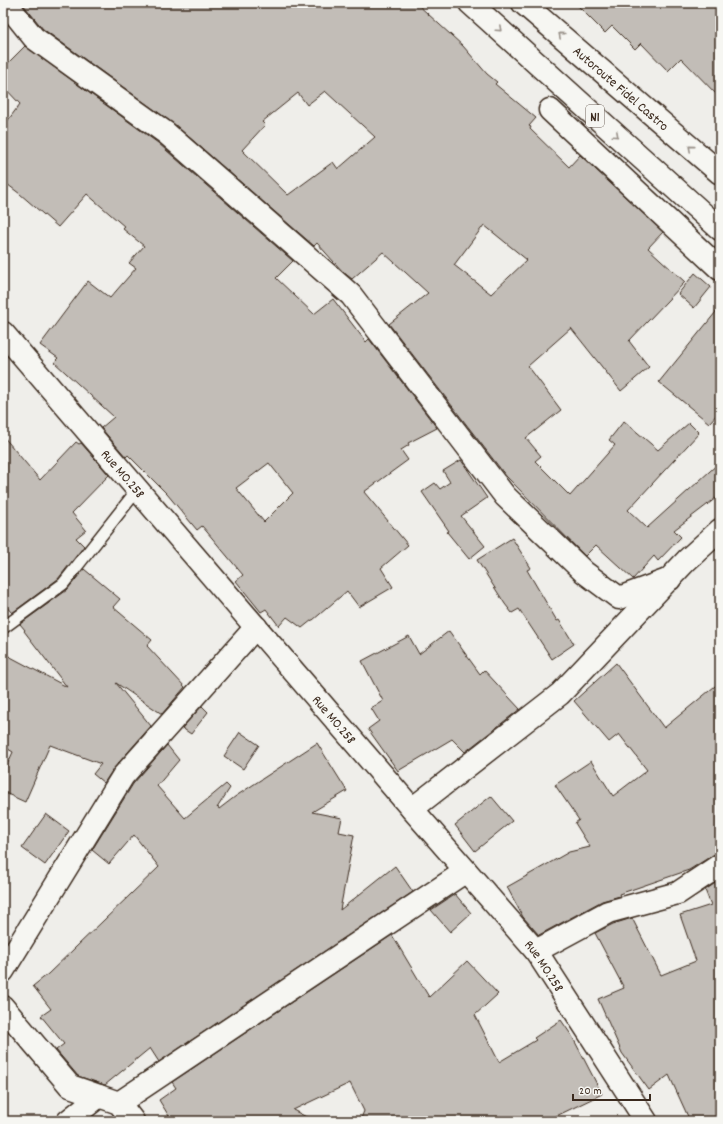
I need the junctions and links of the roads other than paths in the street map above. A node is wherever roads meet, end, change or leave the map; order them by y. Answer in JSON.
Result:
{"nodes":[{"id":1,"x":6,"y":3,"type":"edge"},
{"id":2,"x":470,"y":3,"type":"edge"},
{"id":3,"x":523,"y":3,"type":"edge"},
{"id":4,"x":550,"y":110,"type":"dead end"},
{"id":5,"x":720,"y":173,"type":"edge"},
{"id":6,"x":720,"y":229,"type":"edge"},
{"id":7,"x":720,"y":269,"type":"edge"},
{"id":8,"x":3,"y":333,"type":"edge"},
{"id":9,"x":138,"y":489,"type":"junction"},
{"id":10,"x":719,"y":532,"type":"edge"},
{"id":11,"x":670,"y":579,"type":"junction"},
{"id":12,"x":256,"y":627,"type":"junction"},
{"id":13,"x":3,"y":628,"type":"edge"},
{"id":14,"x":412,"y":809,"type":"junction"},
{"id":15,"x":720,"y":866,"type":"edge"},
{"id":16,"x":466,"y":871,"type":"junction"},
{"id":17,"x":536,"y":951,"type":"junction"},
{"id":18,"x":3,"y":971,"type":"edge"},
{"id":19,"x":3,"y":1007,"type":"edge"},
{"id":20,"x":109,"y":1099,"type":"junction"},
{"id":21,"x":68,"y":1121,"type":"edge"},
{"id":22,"x":133,"y":1121,"type":"edge"},
{"id":23,"x":646,"y":1121,"type":"edge"}],
"edges":[{"from":1,"to":11,"type":"main road"},
{"from":2,"to":6,"type":"main road","number":"N1","one_way":true},
{"from":5,"to":3,"type":"main road","name":"Autoroute Fidel Castro","one_way":true},
{"from":4,"to":7,"type":"main road"},
{"from":8,"to":9,"type":"main road","name":"Rue MO.258"},
{"from":9,"to":12,"type":"main road","name":"Rue MO.258"},
{"from":9,"to":13,"type":"lane"},
{"from":10,"to":11,"type":"main road"},
{"from":11,"to":14,"type":"main road"},
{"from":12,"to":14,"type":"main road","name":"Rue MO.258"},
{"from":12,"to":18,"type":"main road"},
{"from":14,"to":16,"type":"main road","name":"Rue MO.258"},
{"from":15,"to":17,"type":"main road"},
{"from":16,"to":17,"type":"main road","name":"Rue MO.258"},
{"from":16,"to":20,"type":"main road"},
{"from":17,"to":23,"type":"main road","name":"Rue MO.258"},
{"from":19,"to":20,"type":"main road"},
{"from":20,"to":21,"type":"main road"},
{"from":20,"to":22,"type":"main road"}]}
